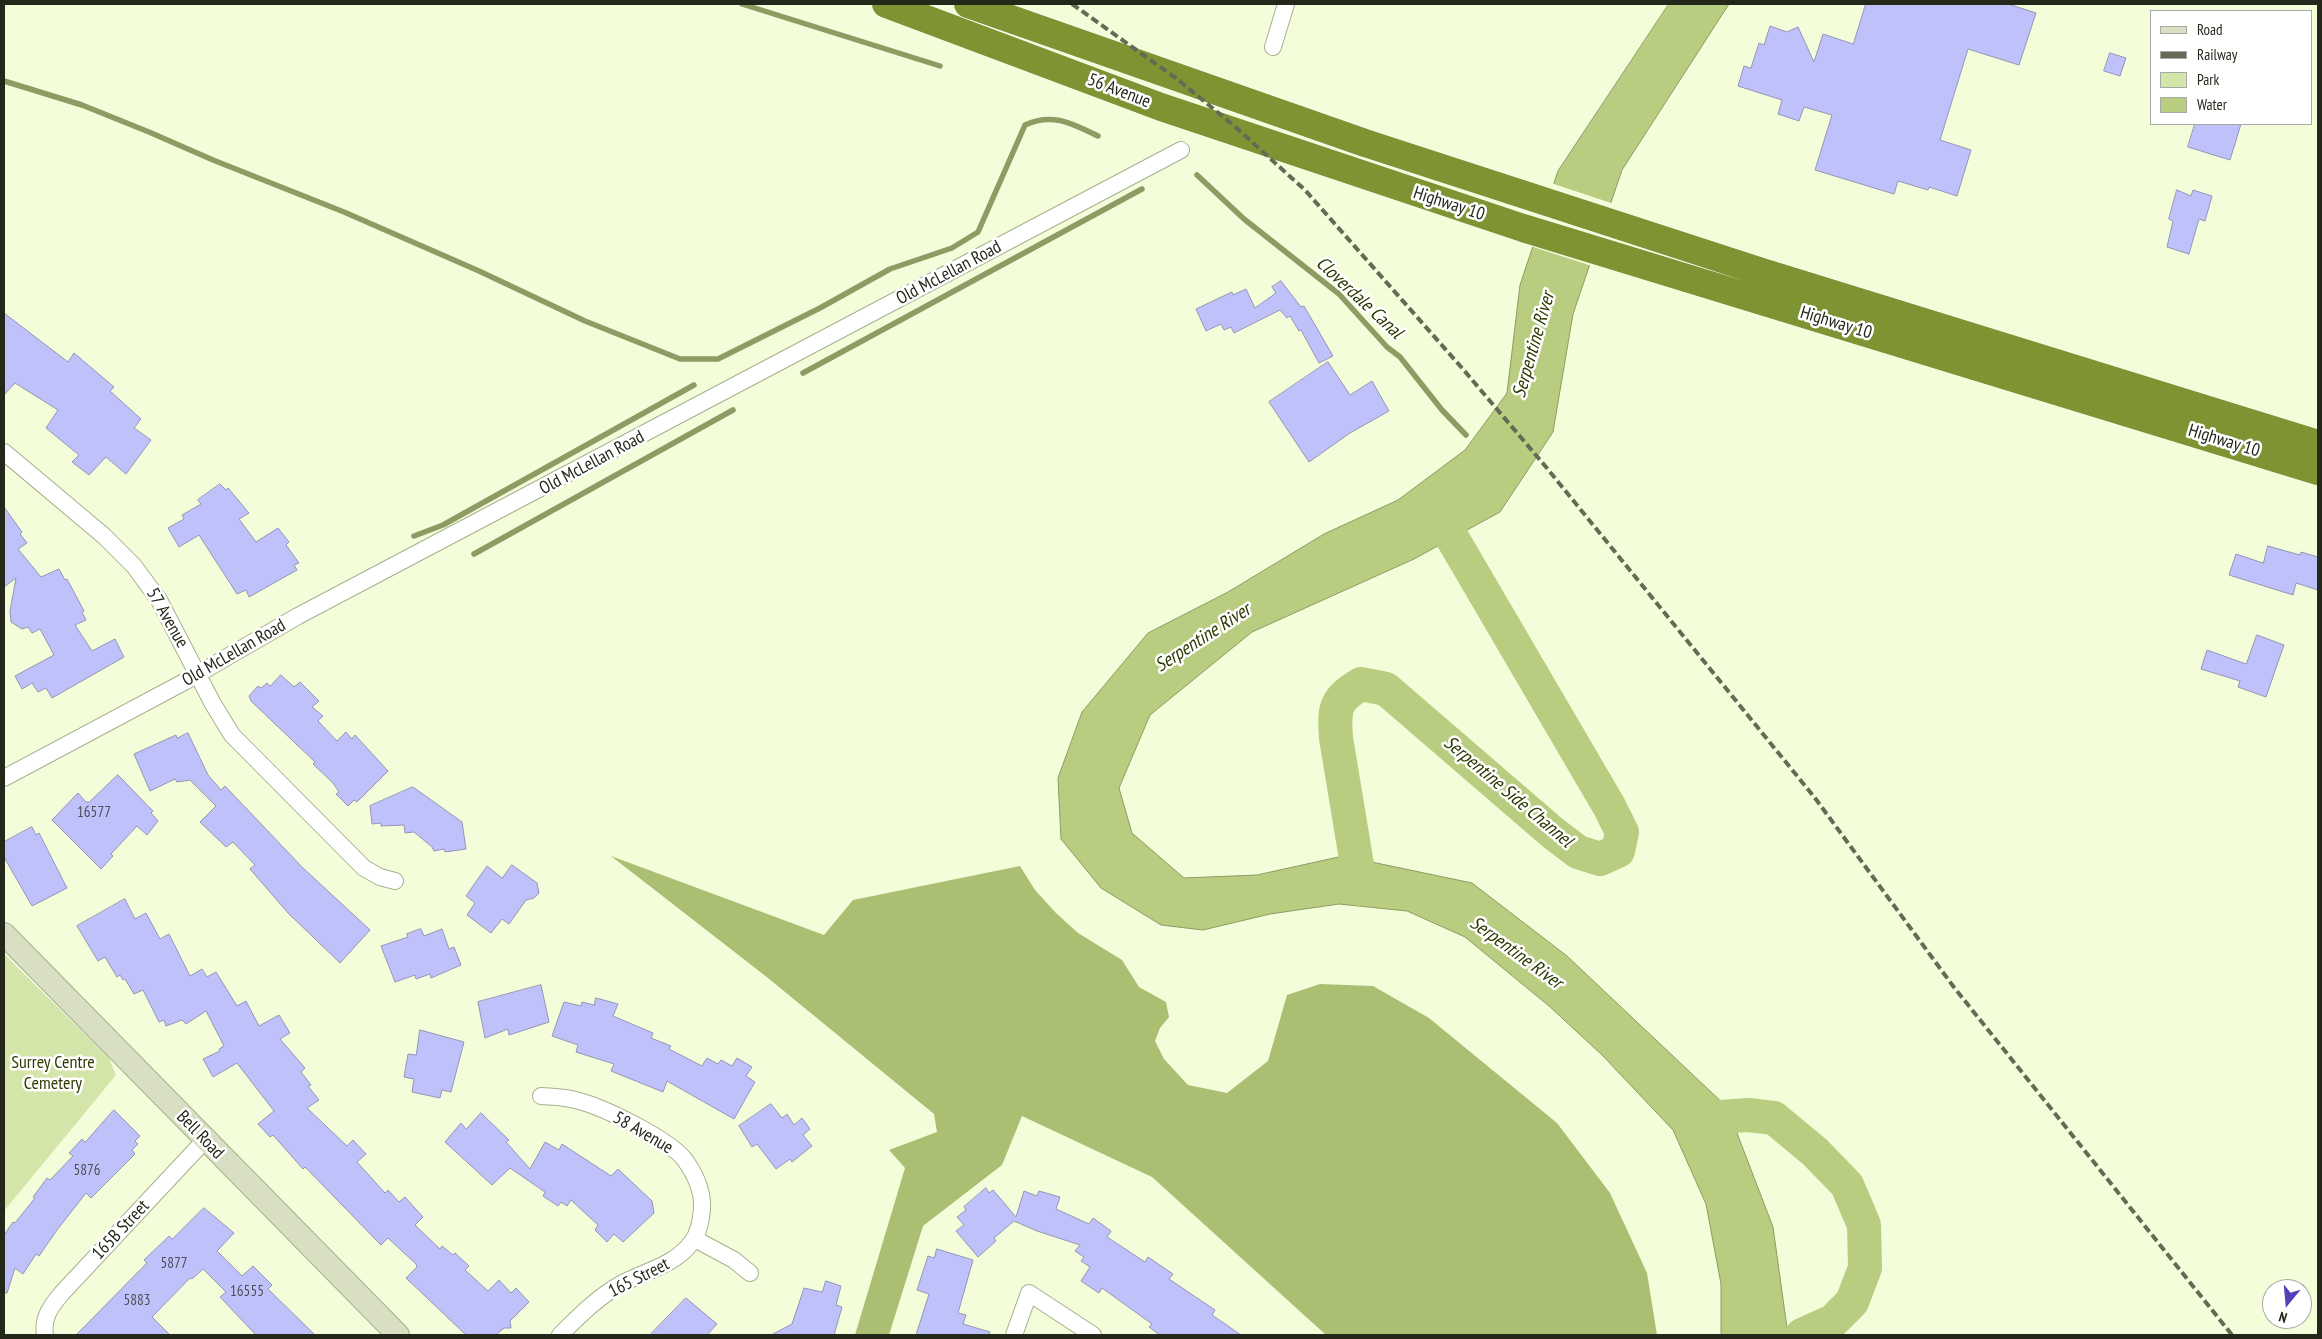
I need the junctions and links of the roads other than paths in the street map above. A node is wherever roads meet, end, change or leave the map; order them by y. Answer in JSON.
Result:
{"nodes":[{"id":1,"x":886,"y":4,"type":"edge"},
{"id":2,"x":968,"y":4,"type":"edge"},
{"id":3,"x":1286,"y":4,"type":"edge"},
{"id":4,"x":1273,"y":47,"type":"dead end"},
{"id":5,"x":1364,"y":143,"type":"joint"},
{"id":6,"x":1181,"y":150,"type":"dead end"},
{"id":7,"x":1355,"y":173,"type":"joint"},
{"id":8,"x":2318,"y":444,"type":"edge"},
{"id":9,"x":4,"y":452,"type":"edge"},
{"id":10,"x":2318,"y":471,"type":"edge"},
{"id":11,"x":198,"y":673,"type":"junction"},
{"id":12,"x":4,"y":778,"type":"edge"},
{"id":13,"x":395,"y":881,"type":"dead end"},
{"id":14,"x":4,"y":934,"type":"edge"},
{"id":15,"x":541,"y":1096,"type":"dead end"},
{"id":16,"x":205,"y":1140,"type":"junction"},
{"id":17,"x":695,"y":1240,"type":"junction"},
{"id":18,"x":750,"y":1273,"type":"dead end"},
{"id":19,"x":44,"y":1330,"type":"edge"},
{"id":20,"x":398,"y":1335,"type":"edge"},
{"id":21,"x":560,"y":1335,"type":"edge"},
{"id":22,"x":1014,"y":1335,"type":"edge"},
{"id":23,"x":1093,"y":1335,"type":"edge"}],
"edges":[{"from":1,"to":7,"type":"highway","name":"56 Avenue"},
{"from":2,"to":5,"type":"highway","name":"56 Avenue"},
{"from":3,"to":4,"type":"street"},
{"from":5,"to":8,"type":"highway","name":"Highway 10"},
{"from":6,"to":11,"type":"street","name":"Old McLellan Road"},
{"from":7,"to":10,"type":"highway","name":"Highway 10"},
{"from":9,"to":11,"type":"street","name":"57 Avenue"},
{"from":11,"to":12,"type":"street","name":"Old McLellan Road"},
{"from":11,"to":13,"type":"street","name":"57 Avenue"},
{"from":14,"to":16,"type":"street","name":"Bell Road"},
{"from":15,"to":17,"type":"street","name":"58 Avenue"},
{"from":16,"to":19,"type":"street","name":"165B Street"},
{"from":16,"to":20,"type":"street","name":"Bell Road"},
{"from":17,"to":18,"type":"street"},
{"from":17,"to":21,"type":"street","name":"165 Street"},
{"from":22,"to":23,"type":"street"}]}
